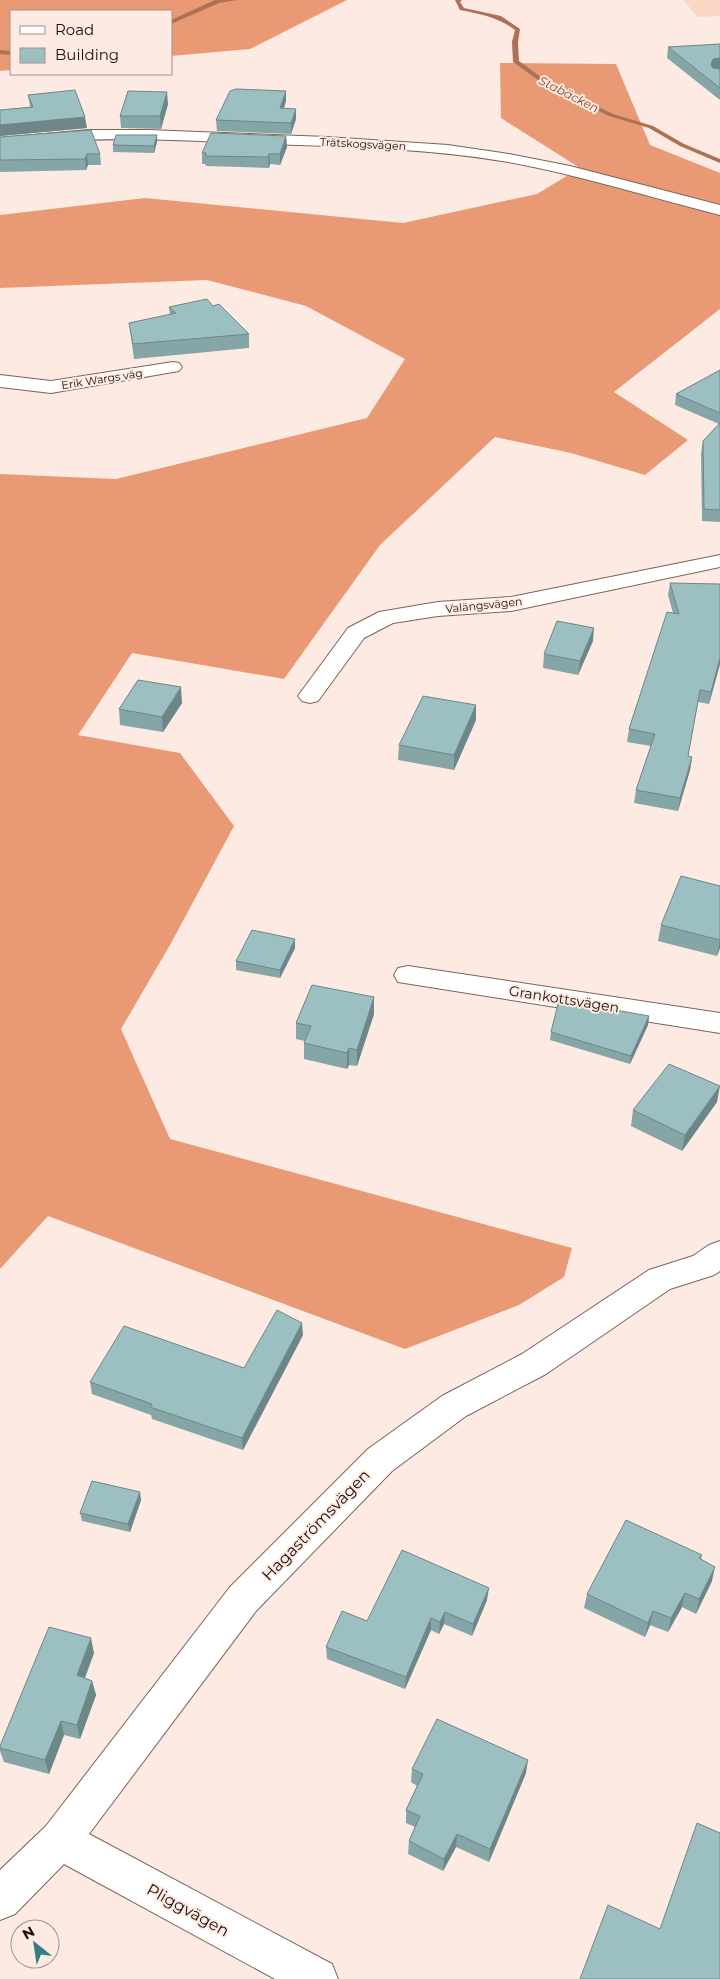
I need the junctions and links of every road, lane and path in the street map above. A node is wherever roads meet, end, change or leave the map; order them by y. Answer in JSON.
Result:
{"nodes":[{"id":1,"x":0,"y":142,"type":"edge"},
{"id":2,"x":720,"y":210,"type":"edge"},
{"id":3,"x":174,"y":367,"type":"dead end"},
{"id":4,"x":0,"y":381,"type":"edge"},
{"id":5,"x":720,"y":561,"type":"edge"},
{"id":6,"x":310,"y":696,"type":"dead end"},
{"id":7,"x":408,"y":975,"type":"dead end"},
{"id":8,"x":720,"y":1023,"type":"edge"},
{"id":9,"x":720,"y":1254,"type":"edge"},
{"id":10,"x":60,"y":1840,"type":"junction"},
{"id":11,"x":0,"y":1899,"type":"edge"},
{"id":12,"x":312,"y":1977,"type":"edge"}],
"edges":[{"from":1,"to":2,"type":"street","name":"Trätskogsvägen"},
{"from":3,"to":4,"type":"street","name":"Erik Wargs väg"},
{"from":5,"to":6,"type":"street","name":"Valängsvägen"},
{"from":7,"to":8,"type":"street","name":"Grankottsvägen"},
{"from":9,"to":10,"type":"street","name":"Hagaströmsvägen"},
{"from":10,"to":11,"type":"street","name":"Hagaströmsvägen"},
{"from":10,"to":12,"type":"street","name":"Pliggvägen"}]}
